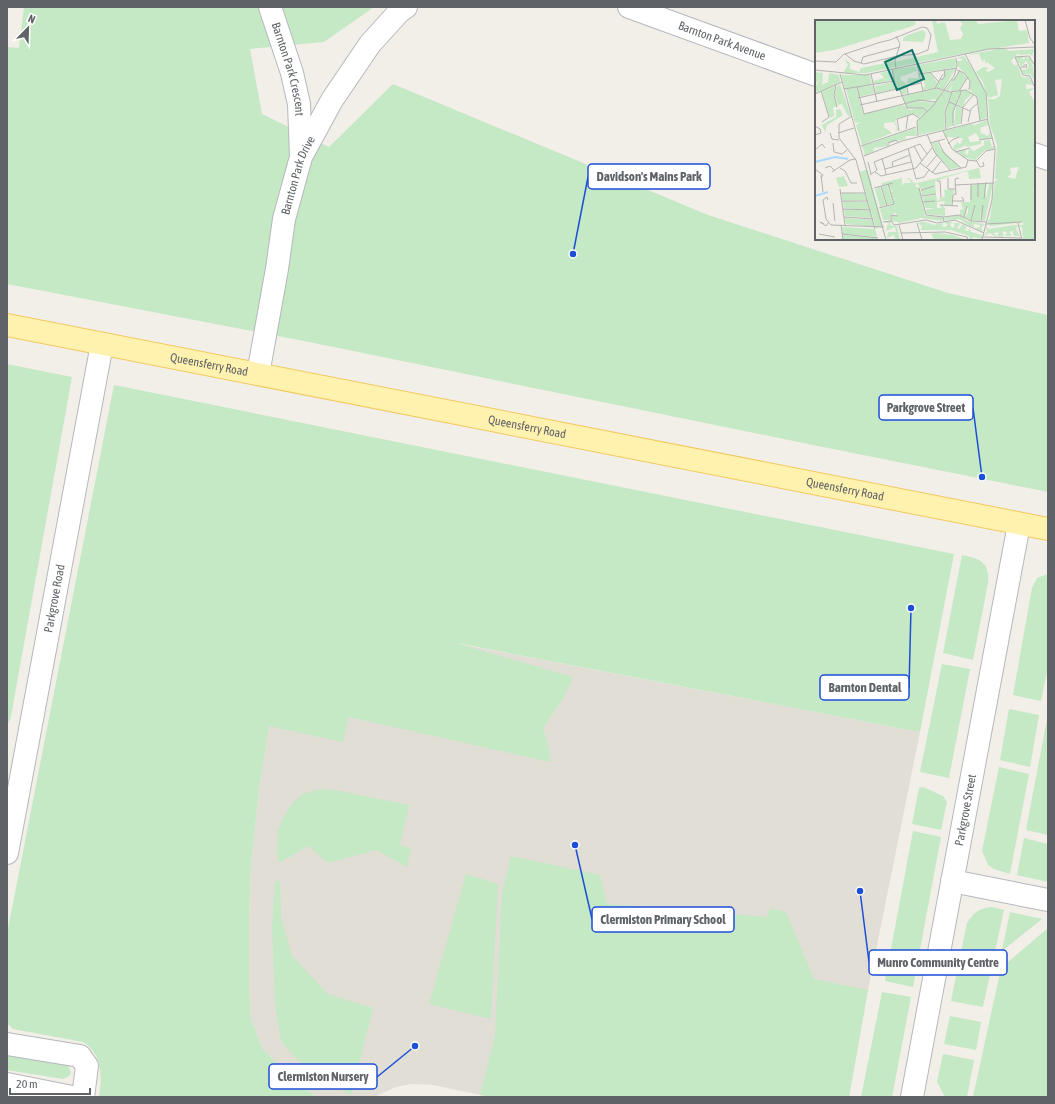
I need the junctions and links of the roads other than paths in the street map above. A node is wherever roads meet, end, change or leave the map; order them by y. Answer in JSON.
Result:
{"nodes":[{"id":1,"x":270,"y":7,"type":"edge"},
{"id":2,"x":406,"y":7,"type":"edge"},
{"id":3,"x":629,"y":7,"type":"edge"},
{"id":4,"x":815,"y":75,"type":"edge"},
{"id":5,"x":1035,"y":154,"type":"edge"},
{"id":6,"x":301,"y":157,"type":"junction"},
{"id":7,"x":1048,"y":159,"type":"edge"},
{"id":8,"x":7,"y":325,"type":"edge"},
{"id":9,"x":102,"y":344,"type":"junction"},
{"id":10,"x":258,"y":374,"type":"junction"},
{"id":11,"x":1019,"y":524,"type":"junction"},
{"id":12,"x":1048,"y":529,"type":"edge"},
{"id":13,"x":16,"y":754,"type":"edge"},
{"id":14,"x":7,"y":853,"type":"edge"},
{"id":15,"x":952,"y":880,"type":"junction"},
{"id":16,"x":1048,"y":900,"type":"edge"},
{"id":17,"x":7,"y":1044,"type":"edge"},
{"id":18,"x":7,"y":1084,"type":"edge"},
{"id":19,"x":72,"y":1097,"type":"edge"},
{"id":20,"x":83,"y":1097,"type":"edge"},
{"id":21,"x":912,"y":1097,"type":"edge"}],
"edges":[{"from":1,"to":6,"type":"street","name":"Barnton Park Crescent"},
{"from":2,"to":6,"type":"street","name":"Barnton Park Drive"},
{"from":3,"to":4,"type":"street","name":"Barnton Park Avenue"},
{"from":5,"to":7,"type":"street"},
{"from":6,"to":10,"type":"street","name":"Barnton Park Drive"},
{"from":8,"to":9,"type":"main road","name":"Queensferry Road"},
{"from":9,"to":10,"type":"main road","name":"Queensferry Road"},
{"from":9,"to":13,"type":"street","name":"Parkgrove Road"},
{"from":10,"to":11,"type":"main road","name":"Queensferry Road"},
{"from":11,"to":12,"type":"main road","name":"Queensferry Road"},
{"from":11,"to":15,"type":"street","name":"Parkgrove Street"},
{"from":13,"to":14,"type":"street","name":"Parkgrove Road"},
{"from":15,"to":16,"type":"street"},
{"from":15,"to":21,"type":"street","name":"Parkgrove Street"},
{"from":17,"to":20,"type":"street"},
{"from":18,"to":19,"type":"street"}]}
